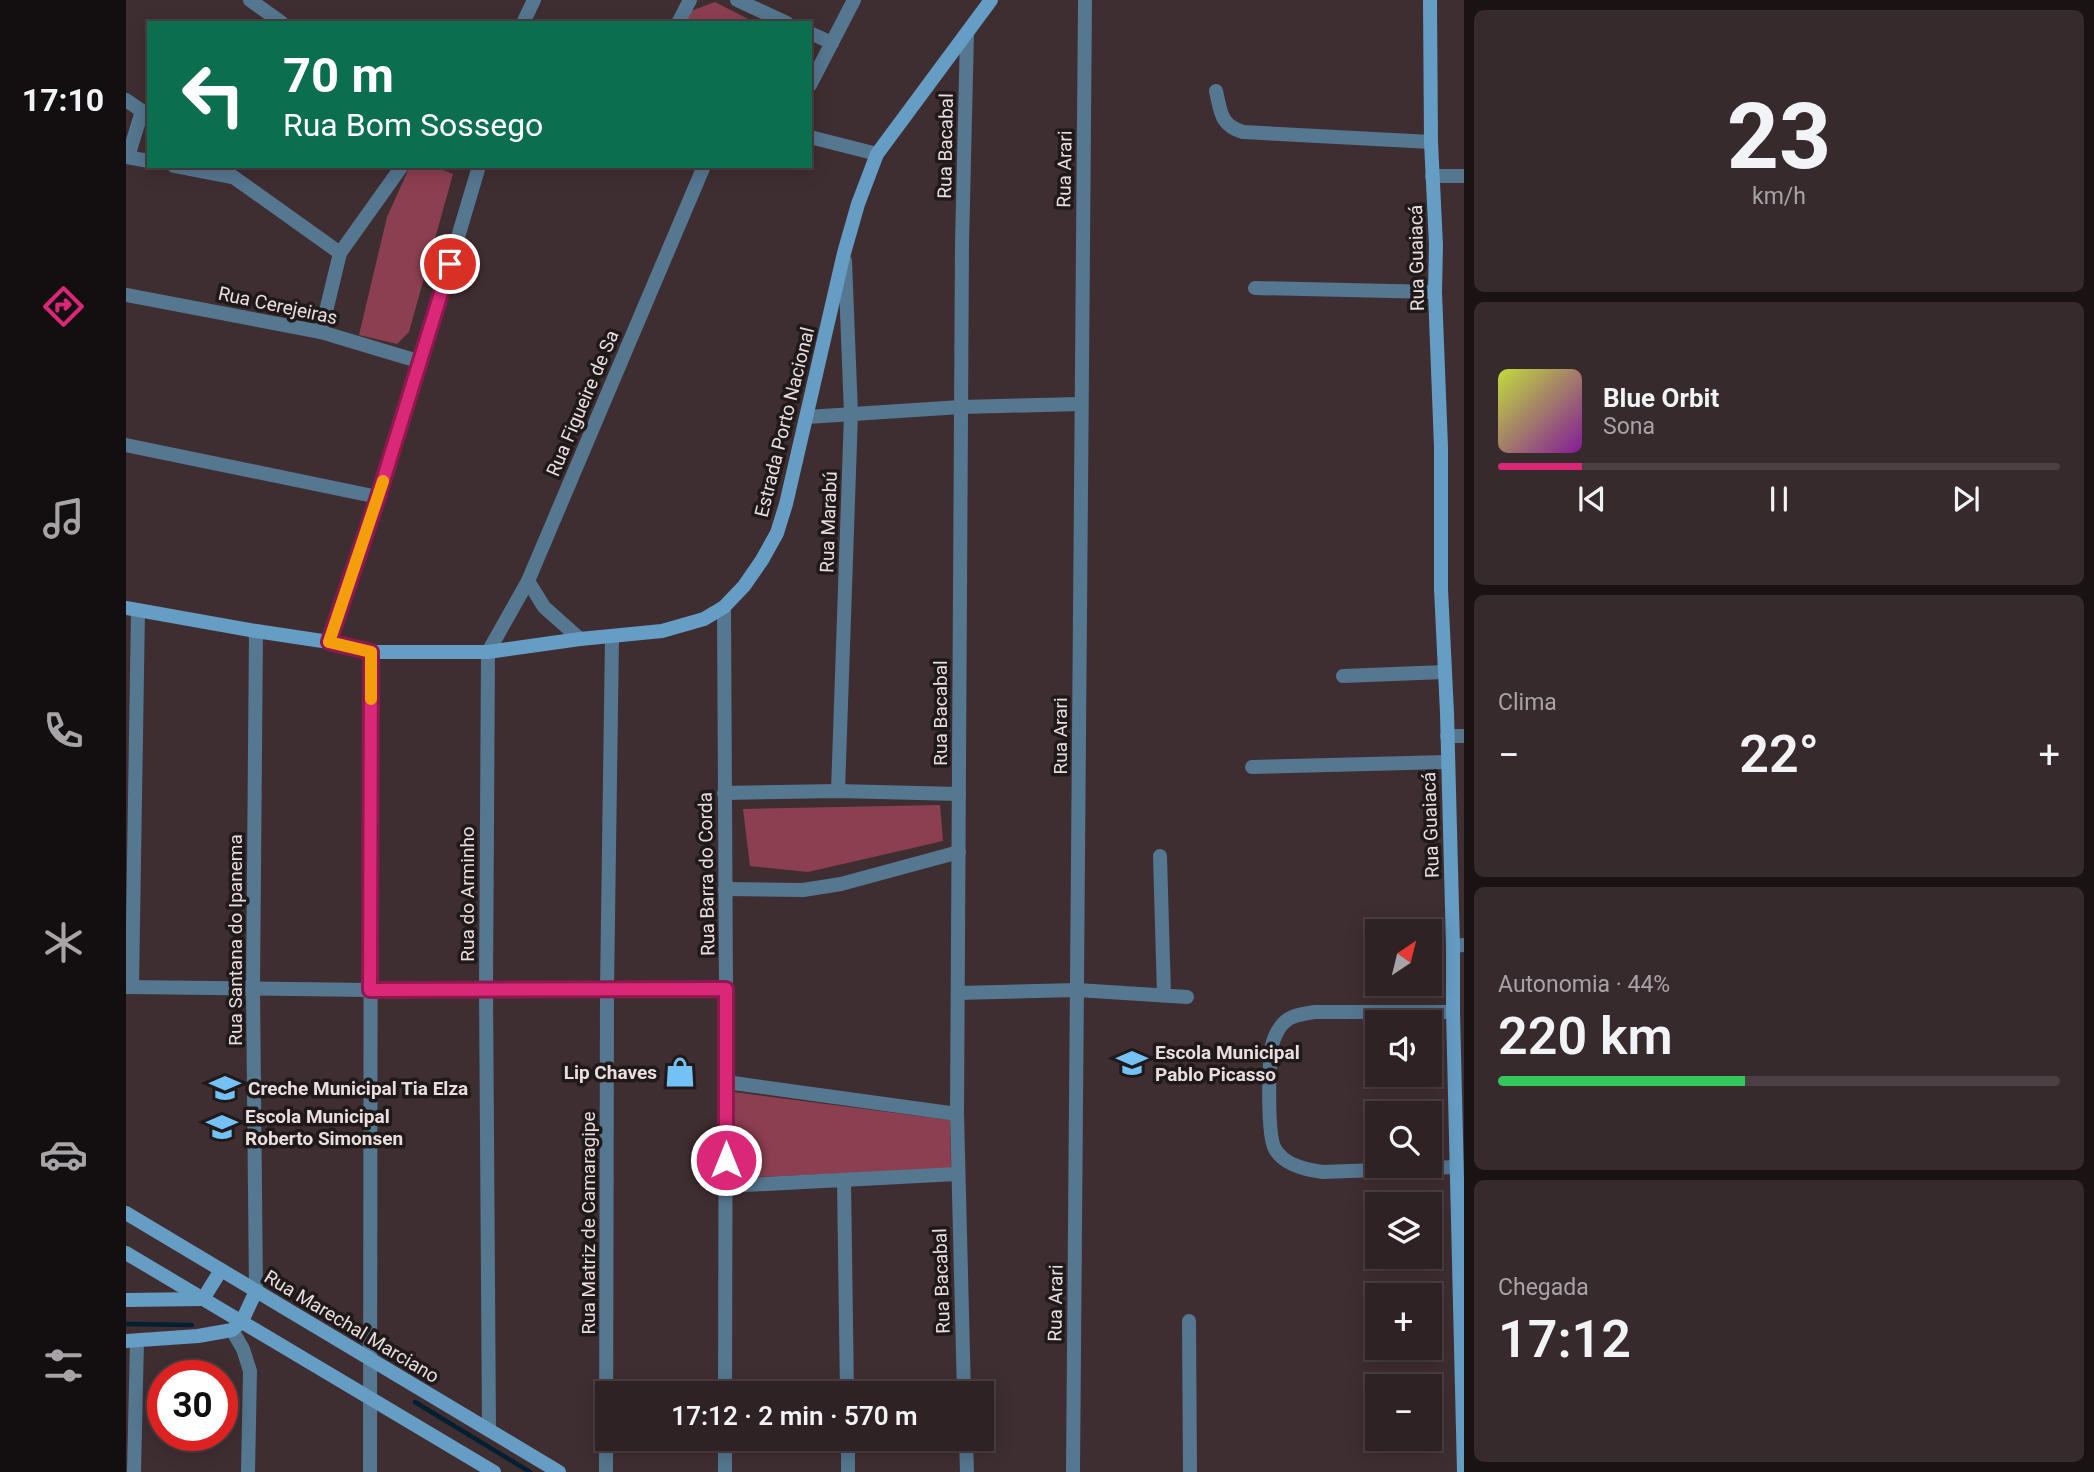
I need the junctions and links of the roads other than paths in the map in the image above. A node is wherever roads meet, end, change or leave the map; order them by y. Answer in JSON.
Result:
{"nodes":[{"id":1,"x":250,"y":0,"type":"edge"},
{"id":2,"x":534,"y":0,"type":"edge"},
{"id":3,"x":690,"y":0,"type":"edge"},
{"id":4,"x":737,"y":0,"type":"edge"},
{"id":5,"x":854,"y":0,"type":"edge"},
{"id":6,"x":991,"y":0,"type":"edge"},
{"id":7,"x":1085,"y":0,"type":"edge"},
{"id":8,"x":1430,"y":0,"type":"edge"},
{"id":9,"x":279,"y":21,"type":"edge"},
{"id":10,"x":524,"y":21,"type":"edge"},
{"id":11,"x":679,"y":21,"type":"edge"},
{"id":12,"x":783,"y":21,"type":"edge"},
{"id":13,"x":967,"y":33,"type":"junction"},
{"id":14,"x":812,"y":34,"type":"edge"},
{"id":15,"x":832,"y":43,"type":"junction"},
{"id":16,"x":812,"y":81,"type":"edge"},
{"id":17,"x":1216,"y":91,"type":"dead end"},
{"id":18,"x":126,"y":100,"type":"edge"},
{"id":19,"x":145,"y":114,"type":"edge"},
{"id":20,"x":812,"y":138,"type":"edge"},
{"id":21,"x":1431,"y":142,"type":"junction"},
{"id":22,"x":877,"y":154,"type":"junction"},
{"id":23,"x":127,"y":157,"type":"edge"},
{"id":24,"x":147,"y":161,"type":"edge"},
{"id":25,"x":184,"y":168,"type":"edge"},
{"id":26,"x":221,"y":168,"type":"edge"},
{"id":27,"x":401,"y":168,"type":"edge"},
{"id":28,"x":478,"y":168,"type":"edge"},
{"id":29,"x":703,"y":168,"type":"edge"},
{"id":30,"x":1432,"y":176,"type":"junction"},
{"id":31,"x":1464,"y":176,"type":"edge"},
{"id":32,"x":235,"y":178,"type":"junction"},
{"id":33,"x":340,"y":253,"type":"junction"},
{"id":34,"x":844,"y":253,"type":"junction"},
{"id":35,"x":1255,"y":288,"type":"dead end"},
{"id":36,"x":1435,"y":292,"type":"junction"},
{"id":37,"x":126,"y":295,"type":"edge"},
{"id":38,"x":321,"y":332,"type":"junction"},
{"id":39,"x":421,"y":362,"type":"junction"},
{"id":40,"x":1081,"y":404,"type":"junction"},
{"id":41,"x":961,"y":407,"type":"junction"},
{"id":42,"x":852,"y":414,"type":"junction"},
{"id":43,"x":807,"y":418,"type":"junction"},
{"id":44,"x":126,"y":445,"type":"edge"},
{"id":45,"x":378,"y":497,"type":"junction"},
{"id":46,"x":528,"y":581,"type":"junction"},
{"id":47,"x":724,"y":607,"type":"junction"},
{"id":48,"x":132,"y":609,"type":"edge"},
{"id":49,"x":256,"y":631,"type":"junction"},
{"id":50,"x":612,"y":637,"type":"junction"},
{"id":51,"x":580,"y":639,"type":"junction"},
{"id":52,"x":329,"y":642,"type":"junction"},
{"id":53,"x":371,"y":652,"type":"junction"},
{"id":54,"x":488,"y":652,"type":"junction"},
{"id":55,"x":1445,"y":671,"type":"junction"},
{"id":56,"x":1343,"y":676,"type":"dead end"},
{"id":57,"x":1447,"y":736,"type":"junction"},
{"id":58,"x":1464,"y":736,"type":"edge"},
{"id":59,"x":1447,"y":762,"type":"junction"},
{"id":60,"x":1252,"y":767,"type":"dead end"},
{"id":61,"x":838,"y":792,"type":"junction"},
{"id":62,"x":724,"y":793,"type":"junction"},
{"id":63,"x":959,"y":794,"type":"junction"},
{"id":64,"x":959,"y":852,"type":"junction"},
{"id":65,"x":1160,"y":856,"type":"dead end"},
{"id":66,"x":725,"y":889,"type":"junction"},
{"id":67,"x":1459,"y":945,"type":"edge"},
{"id":68,"x":129,"y":987,"type":"edge"},
{"id":69,"x":486,"y":988,"type":"junction"},
{"id":70,"x":253,"y":989,"type":"junction"},
{"id":71,"x":726,"y":989,"type":"junction"},
{"id":72,"x":370,"y":990,"type":"junction"},
{"id":73,"x":607,"y":990,"type":"junction"},
{"id":74,"x":1077,"y":990,"type":"junction"},
{"id":75,"x":958,"y":993,"type":"junction"},
{"id":76,"x":1164,"y":995,"type":"junction"},
{"id":77,"x":1187,"y":997,"type":"dead end"},
{"id":78,"x":1453,"y":1012,"type":"junction"},
{"id":79,"x":726,"y":1082,"type":"junction"},
{"id":80,"x":1459,"y":1086,"type":"edge"},
{"id":81,"x":957,"y":1114,"type":"junction"},
{"id":82,"x":1456,"y":1167,"type":"junction"},
{"id":83,"x":957,"y":1174,"type":"junction"},
{"id":84,"x":844,"y":1180,"type":"junction"},
{"id":85,"x":726,"y":1186,"type":"junction"},
{"id":86,"x":126,"y":1213,"type":"edge"},
{"id":87,"x":126,"y":1253,"type":"edge"},
{"id":88,"x":221,"y":1270,"type":"junction"},
{"id":89,"x":256,"y":1291,"type":"junction"},
{"id":90,"x":203,"y":1299,"type":"junction"},
{"id":91,"x":126,"y":1300,"type":"edge"},
{"id":92,"x":1189,"y":1321,"type":"dead end"},
{"id":93,"x":237,"y":1326,"type":"junction"},
{"id":94,"x":1462,"y":1327,"type":"edge"},
{"id":95,"x":131,"y":1341,"type":"edge"},
{"id":96,"x":370,"y":1359,"type":"junction"},
{"id":97,"x":725,"y":1381,"type":"edge"},
{"id":98,"x":847,"y":1381,"type":"edge"},
{"id":99,"x":964,"y":1381,"type":"edge"},
{"id":100,"x":371,"y":1399,"type":"junction"},
{"id":101,"x":489,"y":1430,"type":"junction"},
{"id":102,"x":725,"y":1451,"type":"edge"},
{"id":103,"x":848,"y":1451,"type":"edge"},
{"id":104,"x":966,"y":1451,"type":"edge"},
{"id":105,"x":490,"y":1471,"type":"edge"},
{"id":106,"x":134,"y":1472,"type":"edge"},
{"id":107,"x":248,"y":1472,"type":"edge"},
{"id":108,"x":370,"y":1472,"type":"edge"},
{"id":109,"x":559,"y":1472,"type":"edge"},
{"id":110,"x":606,"y":1472,"type":"edge"},
{"id":111,"x":725,"y":1472,"type":"edge"},
{"id":112,"x":848,"y":1472,"type":"edge"},
{"id":113,"x":967,"y":1472,"type":"edge"},
{"id":114,"x":1073,"y":1472,"type":"edge"},
{"id":115,"x":1189,"y":1472,"type":"edge"},
{"id":116,"x":1464,"y":1472,"type":"edge"}],
"edges":[{"from":1,"to":9,"type":"street"},
{"from":2,"to":10,"type":"street"},
{"from":3,"to":11,"type":"street"},
{"from":4,"to":12,"type":"street"},
{"from":5,"to":15,"type":"street"},
{"from":6,"to":13,"type":"street","name":"Estrada Porto Nacional"},
{"from":7,"to":40,"type":"street","name":"Rua Arari"},
{"from":8,"to":21,"type":"street","name":"Rua Guaiacá"},
{"from":13,"to":22,"type":"street","name":"Estrada Porto Nacional"},
{"from":13,"to":41,"type":"street","name":"Rua Bacabal"},
{"from":14,"to":15,"type":"street"},
{"from":15,"to":16,"type":"street"},
{"from":17,"to":21,"type":"street"},
{"from":18,"to":19,"type":"street"},
{"from":19,"to":23,"type":"street"},
{"from":20,"to":22,"type":"street"},
{"from":21,"to":30,"type":"street","name":"Rua Guaiacá"},
{"from":22,"to":34,"type":"street","name":"Estrada Porto Nacional"},
{"from":23,"to":24,"type":"street"},
{"from":25,"to":32,"type":"street"},
{"from":26,"to":32,"type":"street"},
{"from":27,"to":33,"type":"street"},
{"from":28,"to":39,"type":"street"},
{"from":29,"to":46,"type":"street","name":"Rua Figueire de Sa"},
{"from":30,"to":31,"type":"street"},
{"from":30,"to":36,"type":"street","name":"Rua Guaiacá"},
{"from":32,"to":33,"type":"street"},
{"from":33,"to":38,"type":"street"},
{"from":34,"to":42,"type":"street","name":"Rua Marabú"},
{"from":34,"to":43,"type":"street","name":"Estrada Porto Nacional"},
{"from":35,"to":36,"type":"street"},
{"from":36,"to":55,"type":"street","name":"Rua Guaiacá"},
{"from":37,"to":38,"type":"street","name":"Rua Cerejeiras"},
{"from":38,"to":39,"type":"street","name":"Rua Cerejeiras"},
{"from":39,"to":45,"type":"street"},
{"from":40,"to":41,"type":"street"},
{"from":40,"to":74,"type":"street","name":"Rua Arari"},
{"from":41,"to":42,"type":"street"},
{"from":41,"to":63,"type":"street","name":"Rua Bacabal"},
{"from":42,"to":43,"type":"street"},
{"from":42,"to":61,"type":"street","name":"Rua Marabú"},
{"from":43,"to":47,"type":"street","name":"Estrada Porto Nacional"},
{"from":44,"to":45,"type":"street"},
{"from":45,"to":52,"type":"street"},
{"from":46,"to":51,"type":"street"},
{"from":46,"to":54,"type":"street","name":"Rua Figueire de Sa"},
{"from":47,"to":50,"type":"street","name":"Estrada Porto Nacional"},
{"from":47,"to":62,"type":"street","name":"Rua Barra do Corda"},
{"from":48,"to":49,"type":"street","name":"Estrada Porto Nacional"},
{"from":48,"to":68,"type":"street"},
{"from":49,"to":52,"type":"street","name":"Estrada Porto Nacional"},
{"from":49,"to":70,"type":"street","name":"Rua Santana do Ipanema"},
{"from":50,"to":51,"type":"street","name":"Estrada Porto Nacional"},
{"from":50,"to":73,"type":"street","name":"Rua Matriz de Camaragipe"},
{"from":51,"to":54,"type":"street","name":"Estrada Porto Nacional"},
{"from":52,"to":53,"type":"street","name":"Estrada Porto Nacional"},
{"from":53,"to":54,"type":"street","name":"Estrada Porto Nacional"},
{"from":53,"to":72,"type":"street"},
{"from":54,"to":69,"type":"street","name":"Rua do Arminho"},
{"from":55,"to":56,"type":"street"},
{"from":55,"to":57,"type":"street","name":"Rua Guaiacá"},
{"from":57,"to":58,"type":"street"},
{"from":57,"to":59,"type":"street","name":"Rua Guaiacá"},
{"from":59,"to":60,"type":"street"},
{"from":59,"to":67,"type":"street","name":"Rua Guaiacá"},
{"from":61,"to":62,"type":"street"},
{"from":61,"to":63,"type":"street"},
{"from":62,"to":66,"type":"street","name":"Rua Barra do Corda"},
{"from":63,"to":64,"type":"street","name":"Rua Bacabal"},
{"from":64,"to":66,"type":"street"},
{"from":64,"to":75,"type":"street","name":"Rua Bacabal"},
{"from":65,"to":76,"type":"street"},
{"from":66,"to":71,"type":"street","name":"Rua Barra do Corda"},
{"from":67,"to":78,"type":"street","name":"Rua Guaiacá"},
{"from":68,"to":70,"type":"street"},
{"from":69,"to":72,"type":"street"},
{"from":69,"to":73,"type":"street"},
{"from":69,"to":101,"type":"street","name":"Rua do Arminho"},
{"from":70,"to":72,"type":"street"},
{"from":70,"to":89,"type":"street","name":"Rua Santana do Ipanema"},
{"from":71,"to":73,"type":"street"},
{"from":71,"to":79,"type":"street","name":"Rua Barra do Corda"},
{"from":72,"to":96,"type":"street"},
{"from":73,"to":110,"type":"street","name":"Rua Matriz de Camaragipe"},
{"from":74,"to":75,"type":"street"},
{"from":74,"to":76,"type":"street"},
{"from":74,"to":114,"type":"street","name":"Rua Arari"},
{"from":75,"to":81,"type":"street","name":"Rua Bacabal"},
{"from":76,"to":77,"type":"street"},
{"from":78,"to":80,"type":"street","name":"Rua Guaiacá"},
{"from":78,"to":82,"type":"street"},
{"from":79,"to":81,"type":"street"},
{"from":79,"to":85,"type":"street","name":"Rua Barra do Corda"},
{"from":80,"to":82,"type":"street","name":"Rua Guaiacá"},
{"from":81,"to":83,"type":"street","name":"Rua Bacabal"},
{"from":82,"to":94,"type":"street","name":"Rua Guaiacá"},
{"from":83,"to":84,"type":"street"},
{"from":83,"to":99,"type":"street","name":"Rua Bacabal"},
{"from":84,"to":85,"type":"street"},
{"from":84,"to":98,"type":"street"},
{"from":85,"to":97,"type":"street","name":"Rua Barra do Corda"},
{"from":86,"to":88,"type":"street","name":"Rua Marechal Marciano"},
{"from":87,"to":90,"type":"street"},
{"from":88,"to":89,"type":"street","name":"Rua Marechal Marciano"},
{"from":88,"to":90,"type":"street"},
{"from":89,"to":93,"type":"street"},
{"from":89,"to":96,"type":"street","name":"Rua Marechal Marciano"},
{"from":90,"to":91,"type":"street"},
{"from":90,"to":93,"type":"street"},
{"from":92,"to":115,"type":"street"},
{"from":93,"to":95,"type":"street"},
{"from":93,"to":100,"type":"street"},
{"from":93,"to":107,"type":"street"},
{"from":94,"to":116,"type":"street","name":"Rua Guaiacá"},
{"from":95,"to":106,"type":"street"},
{"from":96,"to":100,"type":"street"},
{"from":96,"to":101,"type":"street","name":"Rua Marechal Marciano"},
{"from":100,"to":105,"type":"street"},
{"from":100,"to":108,"type":"street"},
{"from":101,"to":109,"type":"street","name":"Rua Marechal Marciano"},
{"from":102,"to":111,"type":"street"},
{"from":103,"to":112,"type":"street"},
{"from":104,"to":113,"type":"street"}]}
